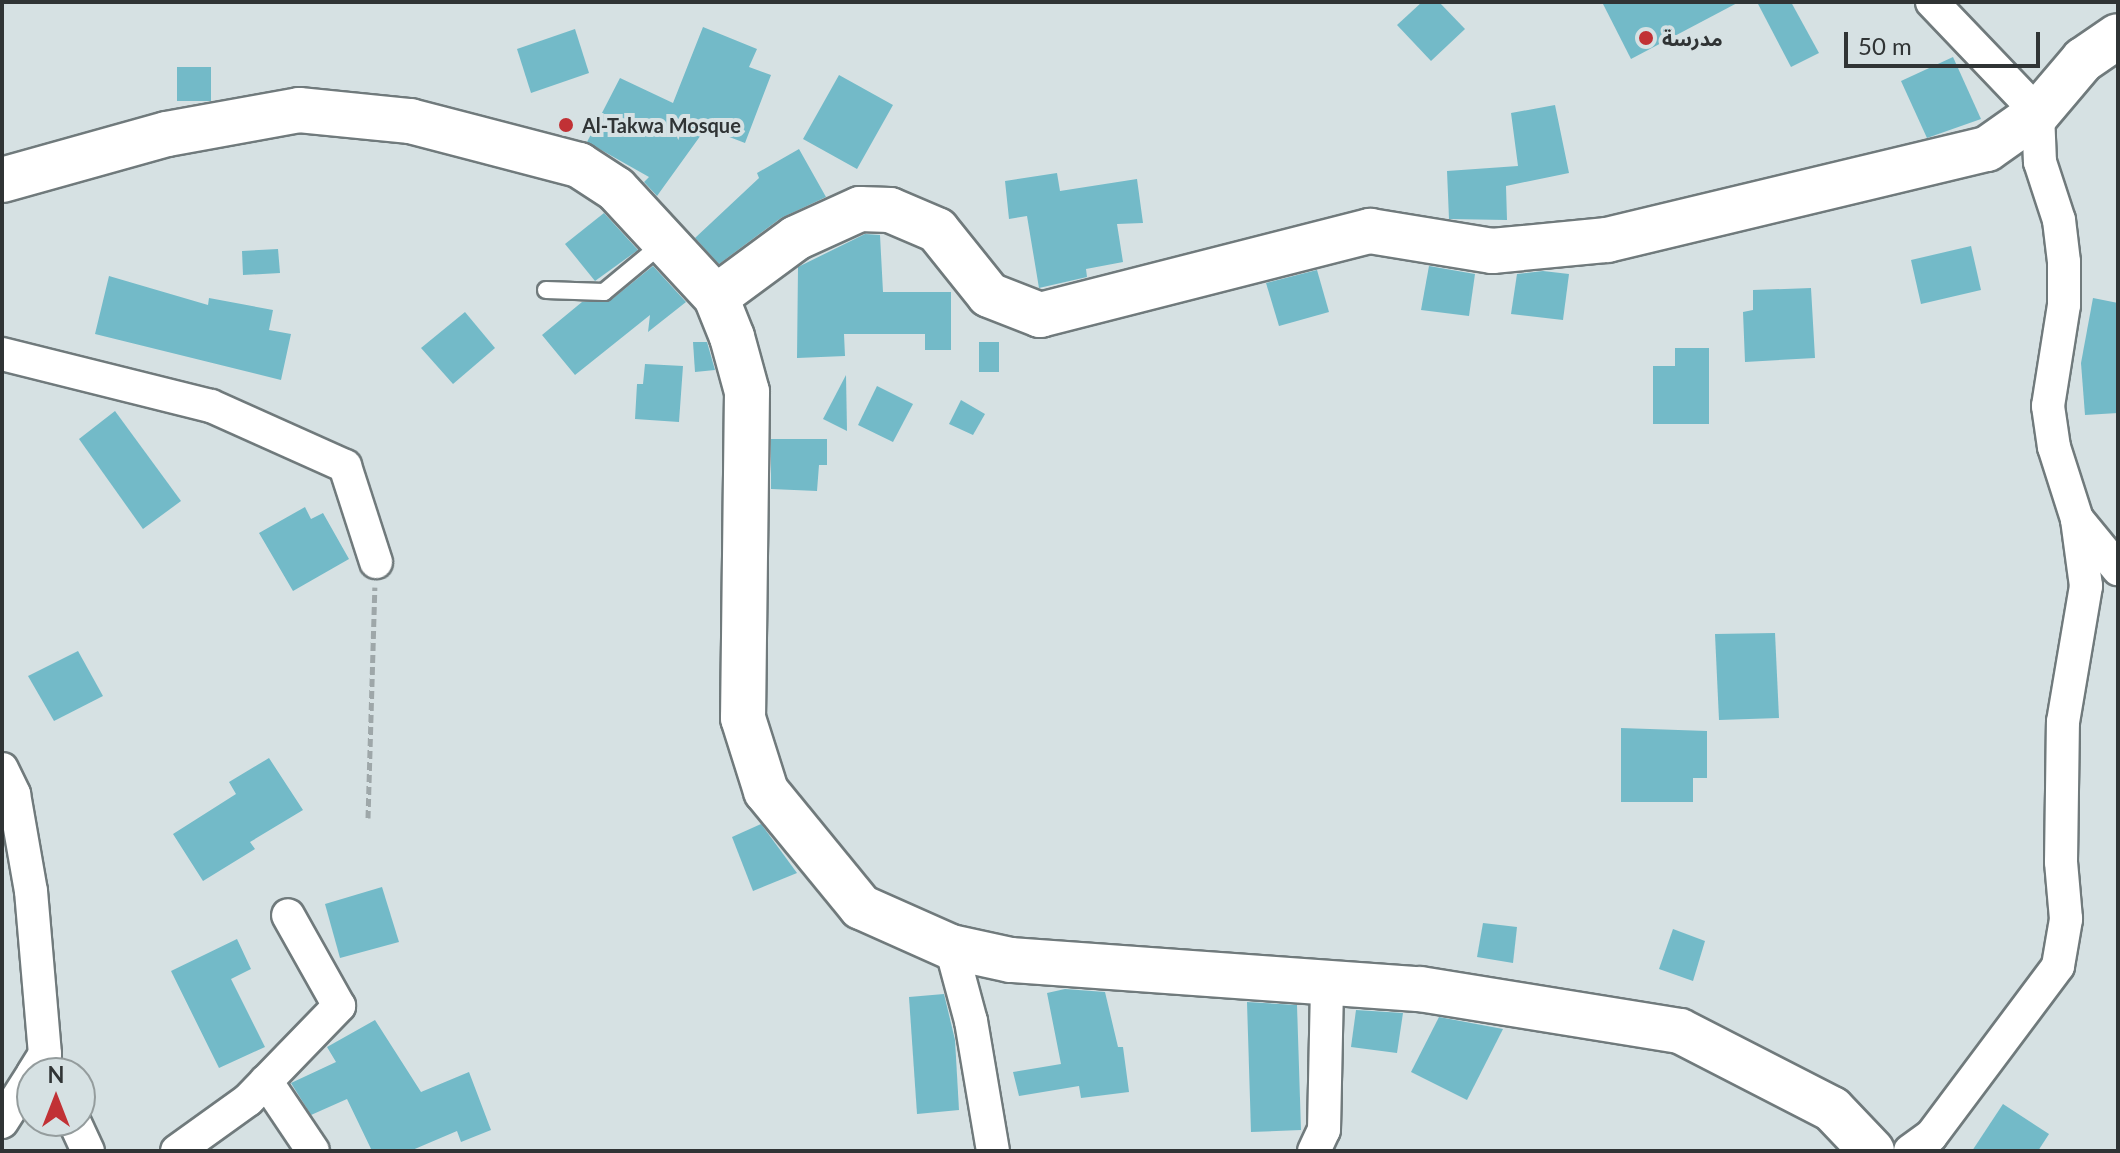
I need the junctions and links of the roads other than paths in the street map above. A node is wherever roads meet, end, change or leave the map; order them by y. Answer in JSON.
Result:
{"nodes":[{"id":1,"x":1932,"y":2,"type":"edge"},
{"id":2,"x":2118,"y":36,"type":"edge"},
{"id":3,"x":2038,"y":113,"type":"junction"},
{"id":4,"x":2,"y":180,"type":"edge"},
{"id":5,"x":664,"y":242,"type":"junction"},
{"id":6,"x":546,"y":290,"type":"dead end"},
{"id":7,"x":716,"y":297,"type":"junction"},
{"id":8,"x":2,"y":354,"type":"edge"},
{"id":9,"x":2077,"y":519,"type":"junction"},
{"id":10,"x":376,"y":562,"type":"road end"},
{"id":11,"x":2118,"y":569,"type":"edge"},
{"id":12,"x":2,"y":769,"type":"edge"},
{"id":13,"x":288,"y":915,"type":"dead end"},
{"id":14,"x":951,"y":947,"type":"junction"},
{"id":15,"x":1327,"y":982,"type":"junction"},
{"id":16,"x":40,"y":1057,"type":"edge"},
{"id":17,"x":266,"y":1081,"type":"junction"},
{"id":18,"x":16,"y":1103,"type":"edge"},
{"id":19,"x":2,"y":1122,"type":"edge"},
{"id":20,"x":177,"y":1151,"type":"edge"},
{"id":21,"x":313,"y":1151,"type":"edge"},
{"id":22,"x":993,"y":1151,"type":"edge"},
{"id":23,"x":1314,"y":1151,"type":"edge"},
{"id":24,"x":1872,"y":1151,"type":"edge"},
{"id":25,"x":1910,"y":1151,"type":"edge"}],
"edges":[{"from":1,"to":3,"type":"street"},
{"from":2,"to":3,"type":"street"},
{"from":3,"to":7,"type":"street"},
{"from":3,"to":9,"type":"street"},
{"from":4,"to":5,"type":"street"},
{"from":5,"to":6,"type":"lane"},
{"from":5,"to":7,"type":"street"},
{"from":7,"to":14,"type":"street"},
{"from":8,"to":10,"type":"street"},
{"from":9,"to":11,"type":"street"},
{"from":9,"to":25,"type":"street"},
{"from":12,"to":16,"type":"street"},
{"from":13,"to":17,"type":"street"},
{"from":14,"to":15,"type":"street"},
{"from":14,"to":22,"type":"street"},
{"from":15,"to":23,"type":"street"},
{"from":15,"to":24,"type":"street"},
{"from":17,"to":20,"type":"street"},
{"from":17,"to":21,"type":"street"},
{"from":18,"to":19,"type":"street"}]}
